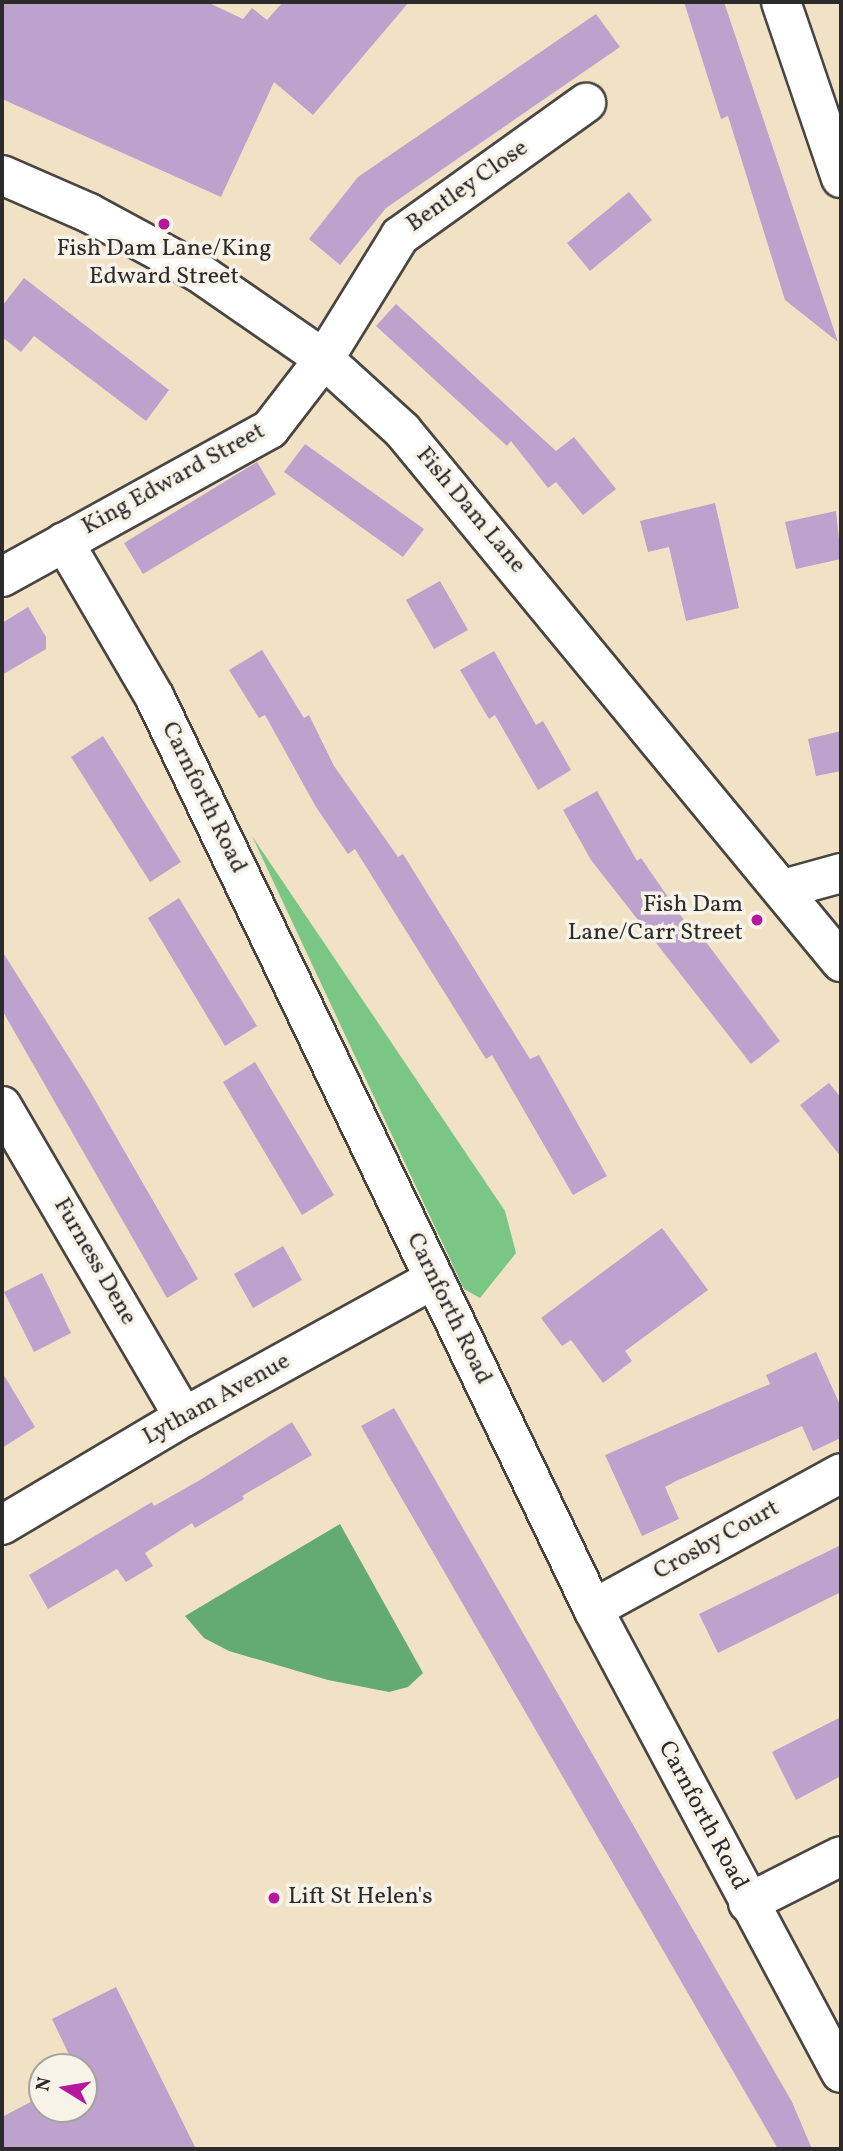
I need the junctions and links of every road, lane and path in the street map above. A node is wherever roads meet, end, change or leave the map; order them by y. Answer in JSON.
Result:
{"nodes":[{"id":1,"x":781,"y":2,"type":"edge"},
{"id":2,"x":586,"y":103,"type":"dead end"},
{"id":3,"x":2,"y":176,"type":"edge"},
{"id":4,"x":841,"y":178,"type":"edge"},
{"id":5,"x":324,"y":359,"type":"junction"},
{"id":6,"x":64,"y":542,"type":"junction"},
{"id":7,"x":2,"y":577,"type":"edge"},
{"id":8,"x":841,"y":873,"type":"edge"},
{"id":9,"x":783,"y":889,"type":"junction"},
{"id":10,"x":841,"y":962,"type":"edge"},
{"id":11,"x":2,"y":1108,"type":"edge"},
{"id":12,"x":434,"y":1279,"type":"junction"},
{"id":13,"x":184,"y":1417,"type":"junction"},
{"id":14,"x":841,"y":1473,"type":"edge"},
{"id":15,"x":2,"y":1525,"type":"edge"},
{"id":16,"x":593,"y":1609,"type":"junction"},
{"id":17,"x":841,"y":1856,"type":"edge"},
{"id":18,"x":748,"y":1903,"type":"junction"},
{"id":19,"x":841,"y":2073,"type":"edge"}],
"edges":[{"from":1,"to":4,"type":"street"},
{"from":2,"to":5,"type":"street","name":"Bentley Close"},
{"from":3,"to":5,"type":"street","name":"Fish Dam Lane"},
{"from":5,"to":6,"type":"street","name":"King Edward Street"},
{"from":5,"to":9,"type":"street","name":"Fish Dam Lane"},
{"from":6,"to":7,"type":"street","name":"King Edward Street"},
{"from":6,"to":12,"type":"street","name":"Carnforth Road"},
{"from":8,"to":9,"type":"street"},
{"from":9,"to":10,"type":"street","name":"Fish Dam Lane"},
{"from":11,"to":13,"type":"street","name":"Furness Dene"},
{"from":12,"to":13,"type":"street","name":"Lytham Avenue"},
{"from":12,"to":16,"type":"street","name":"Carnforth Road"},
{"from":13,"to":15,"type":"street","name":"Lytham Avenue"},
{"from":14,"to":16,"type":"street","name":"Crosby Court"},
{"from":16,"to":18,"type":"street","name":"Carnforth Road"},
{"from":17,"to":18,"type":"street"},
{"from":18,"to":19,"type":"street","name":"Carnforth Road"}]}
